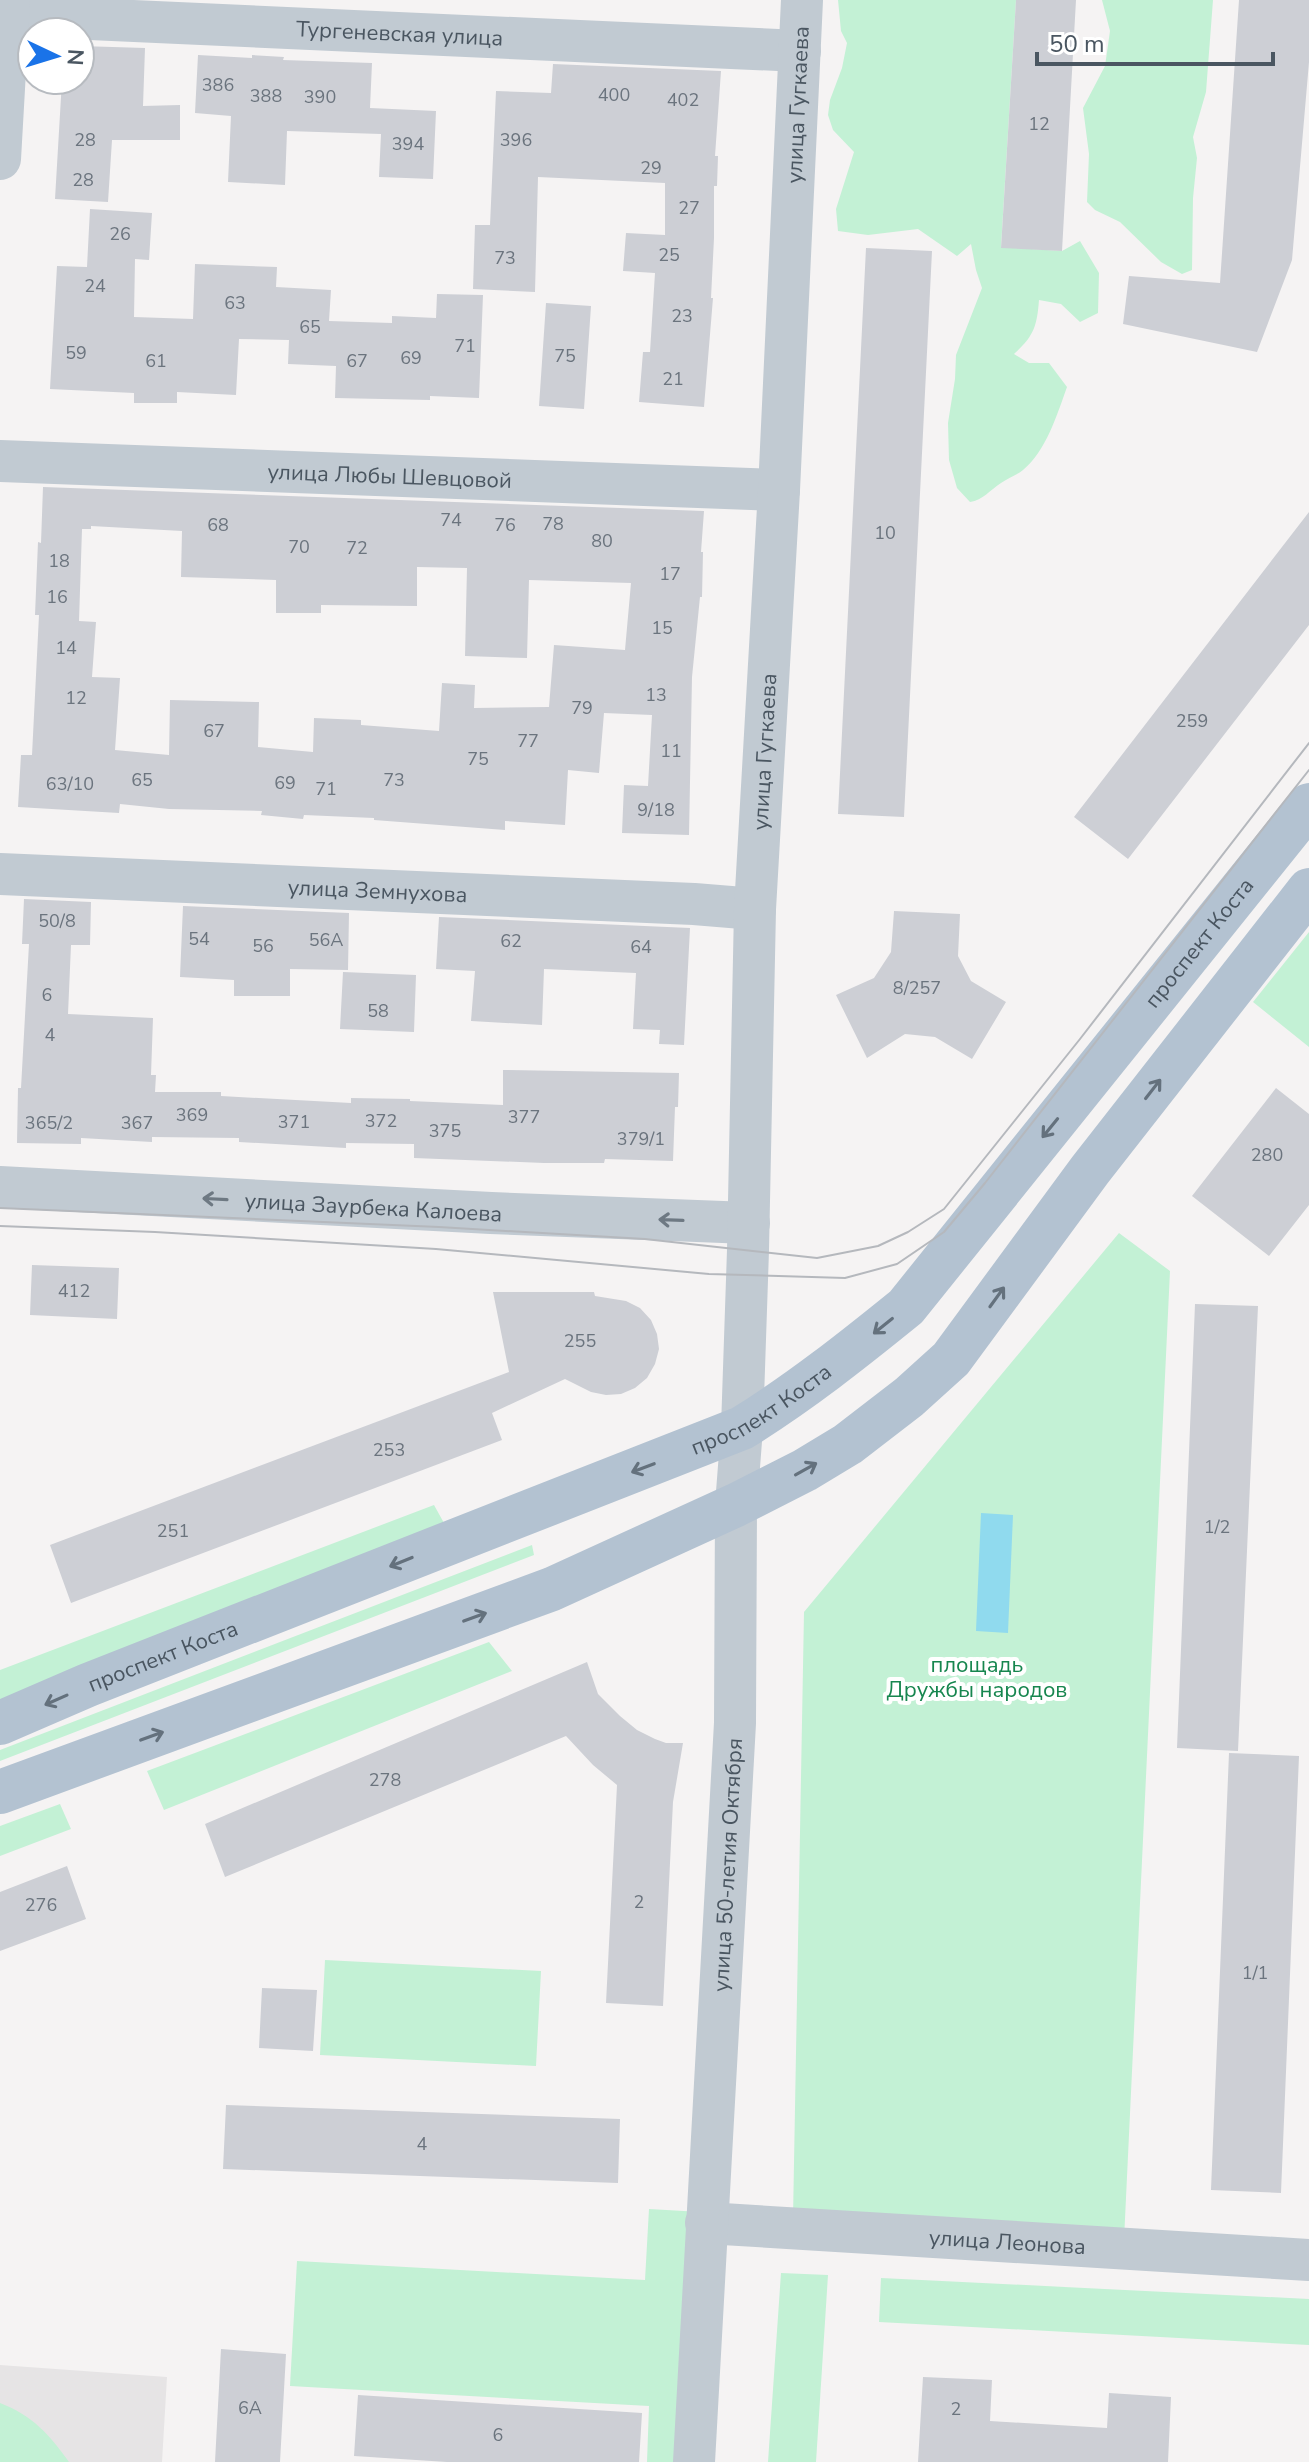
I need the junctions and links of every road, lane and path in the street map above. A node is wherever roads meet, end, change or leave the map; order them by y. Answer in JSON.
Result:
{"nodes":[{"id":1,"x":802,"y":0,"type":"edge"},
{"id":2,"x":6,"y":10,"type":"edge"},
{"id":3,"x":800,"y":51,"type":"junction"},
{"id":4,"x":0,"y":159,"type":"edge"},
{"id":5,"x":0,"y":461,"type":"edge"},
{"id":6,"x":779,"y":490,"type":"junction"},
{"id":7,"x":1309,"y":805,"type":"edge"},
{"id":8,"x":0,"y":874,"type":"edge"},
{"id":9,"x":1309,"y":890,"type":"edge"},
{"id":10,"x":755,"y":909,"type":"junction"},
{"id":11,"x":0,"y":1187,"type":"edge"},
{"id":12,"x":749,"y":1223,"type":"junction"},
{"id":13,"x":742,"y":1428,"type":"junction"},
{"id":14,"x":736,"y":1505,"type":"junction"},
{"id":15,"x":0,"y":1723,"type":"edge"},
{"id":16,"x":0,"y":1792,"type":"edge"},
{"id":17,"x":706,"y":2223,"type":"junction"},
{"id":18,"x":1309,"y":2260,"type":"edge"},
{"id":19,"x":694,"y":2462,"type":"edge"}],
"edges":[{"from":1,"to":3,"type":"street","name":"улица Гугкаева"},
{"from":2,"to":3,"type":"street","name":"Тургеневская улица"},
{"from":2,"to":4,"type":"street"},
{"from":3,"to":6,"type":"street","name":"улица Гугкаева"},
{"from":5,"to":6,"type":"street","name":"улица Любы Шевцовой"},
{"from":6,"to":10,"type":"street","name":"улица Гугкаева"},
{"from":7,"to":13,"type":"main road","name":"проспект Коста","one_way":true},
{"from":8,"to":10,"type":"street","name":"улица Земнухова"},
{"from":14,"to":9,"type":"main road","one_way":true},
{"from":10,"to":12,"type":"street","name":"улица Гугкаева"},
{"from":12,"to":11,"type":"street","name":"улица Заурбека Калоева","one_way":true},
{"from":12,"to":13,"type":"street","name":"улица Гугкаева"},
{"from":13,"to":14,"type":"street","name":"улица Гугкаева"},
{"from":13,"to":15,"type":"main road","name":"проспект Коста","one_way":true},
{"from":16,"to":14,"type":"main road","one_way":true},
{"from":14,"to":17,"type":"street","name":"улица 50-летия Октября"},
{"from":17,"to":18,"type":"street","name":"улица Леонова"},
{"from":17,"to":19,"type":"street","name":"улица 50-летия Октября"}]}
